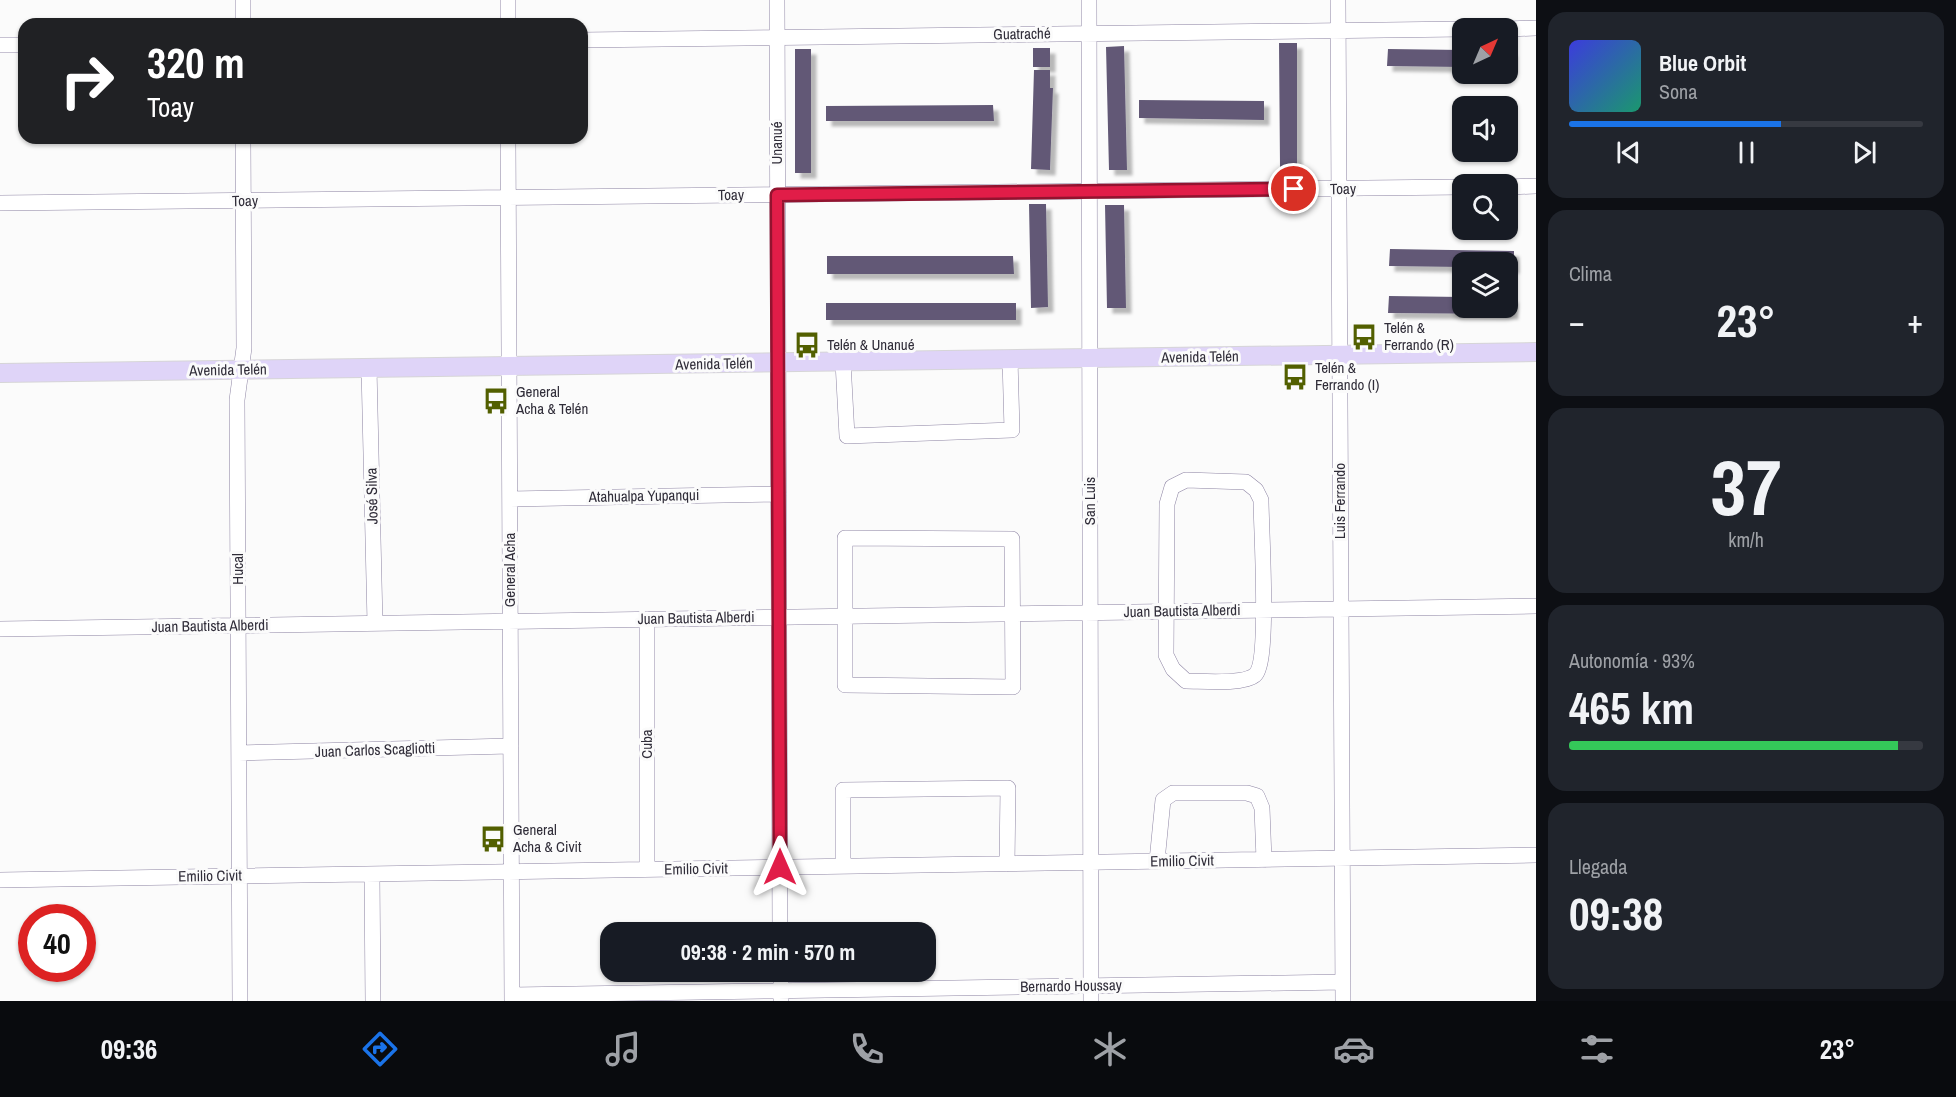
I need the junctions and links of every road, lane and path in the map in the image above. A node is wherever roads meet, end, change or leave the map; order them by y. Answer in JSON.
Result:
{"nodes":[{"id":1,"x":243,"y":0,"type":"edge"},
{"id":2,"x":508,"y":0,"type":"edge"},
{"id":3,"x":777,"y":0,"type":"edge"},
{"id":4,"x":1089,"y":0,"type":"edge"},
{"id":5,"x":1338,"y":0,"type":"edge"},
{"id":6,"x":243,"y":18,"type":"edge"},
{"id":7,"x":508,"y":18,"type":"edge"},
{"id":8,"x":1536,"y":28,"type":"edge"},
{"id":9,"x":1452,"y":29,"type":"edge"},
{"id":10,"x":1518,"y":29,"type":"edge"},
{"id":11,"x":1339,"y":31,"type":"junction"},
{"id":12,"x":1089,"y":33,"type":"junction"},
{"id":13,"x":777,"y":37,"type":"junction"},
{"id":14,"x":588,"y":40,"type":"edge"},
{"id":15,"x":0,"y":45,"type":"edge"},
{"id":16,"x":18,"y":45,"type":"edge"},
{"id":17,"x":243,"y":144,"type":"edge"},
{"id":18,"x":508,"y":144,"type":"edge"},
{"id":19,"x":1536,"y":186,"type":"edge"},
{"id":20,"x":1452,"y":187,"type":"edge"},
{"id":21,"x":1518,"y":187,"type":"edge"},
{"id":22,"x":1339,"y":189,"type":"junction"},
{"id":23,"x":1089,"y":192,"type":"junction"},
{"id":24,"x":777,"y":195,"type":"junction"},
{"id":25,"x":508,"y":198,"type":"junction"},
{"id":26,"x":243,"y":201,"type":"junction"},
{"id":27,"x":0,"y":203,"type":"edge"},
{"id":28,"x":1536,"y":352,"type":"edge"},
{"id":29,"x":1340,"y":355,"type":"junction"},
{"id":30,"x":1089,"y":358,"type":"junction"},
{"id":31,"x":1010,"y":359,"type":"junction"},
{"id":32,"x":843,"y":362,"type":"junction"},
{"id":33,"x":778,"y":363,"type":"junction"},
{"id":34,"x":509,"y":366,"type":"junction"},
{"id":35,"x":369,"y":368,"type":"junction"},
{"id":36,"x":241,"y":370,"type":"junction"},
{"id":37,"x":0,"y":374,"type":"edge"},
{"id":38,"x":779,"y":494,"type":"junction"},
{"id":39,"x":510,"y":499,"type":"junction"},
{"id":40,"x":1536,"y":606,"type":"edge"},
{"id":41,"x":1341,"y":609,"type":"junction"},
{"id":42,"x":1264,"y":610,"type":"junction"},
{"id":43,"x":1167,"y":611,"type":"junction"},
{"id":44,"x":1090,"y":613,"type":"junction"},
{"id":45,"x":1013,"y":614,"type":"junction"},
{"id":46,"x":845,"y":616,"type":"junction"},
{"id":47,"x":779,"y":617,"type":"junction"},
{"id":48,"x":647,"y":619,"type":"junction"},
{"id":49,"x":510,"y":621,"type":"junction"},
{"id":50,"x":375,"y":623,"type":"junction"},
{"id":51,"x":238,"y":625,"type":"junction"},
{"id":52,"x":0,"y":629,"type":"edge"},
{"id":53,"x":511,"y":746,"type":"junction"},
{"id":54,"x":239,"y":753,"type":"junction"},
{"id":55,"x":1536,"y":855,"type":"edge"},
{"id":56,"x":1342,"y":858,"type":"junction"},
{"id":57,"x":1264,"y":860,"type":"junction"},
{"id":58,"x":1157,"y":861,"type":"junction"},
{"id":59,"x":1090,"y":862,"type":"junction"},
{"id":60,"x":1007,"y":864,"type":"junction"},
{"id":61,"x":843,"y":866,"type":"junction"},
{"id":62,"x":780,"y":867,"type":"junction"},
{"id":63,"x":647,"y":869,"type":"junction"},
{"id":64,"x":511,"y":872,"type":"junction"},
{"id":65,"x":372,"y":874,"type":"junction"},
{"id":66,"x":240,"y":876,"type":"junction"},
{"id":67,"x":0,"y":879,"type":"edge"},
{"id":68,"x":780,"y":922,"type":"edge"},
{"id":69,"x":1342,"y":982,"type":"junction"},
{"id":70,"x":1091,"y":993,"type":"edge"},
{"id":71,"x":781,"y":996,"type":"edge"},
{"id":72,"x":512,"y":998,"type":"edge"},
{"id":73,"x":240,"y":1001,"type":"edge"},
{"id":74,"x":373,"y":1001,"type":"edge"},
{"id":75,"x":1343,"y":1001,"type":"edge"}],
"edges":[{"from":1,"to":6,"type":"street"},
{"from":2,"to":7,"type":"street"},
{"from":3,"to":13,"type":"street","name":"Unanué"},
{"from":4,"to":12,"type":"street","name":"San Luis"},
{"from":5,"to":11,"type":"street","name":"Luis Ferrando"},
{"from":8,"to":10,"type":"street"},
{"from":9,"to":11,"type":"street","name":"Guatraché"},
{"from":11,"to":12,"type":"street","name":"Guatraché"},
{"from":11,"to":22,"type":"street","name":"Luis Ferrando"},
{"from":12,"to":13,"type":"street","name":"Guatraché"},
{"from":12,"to":23,"type":"street","name":"San Luis"},
{"from":13,"to":14,"type":"street","name":"Guatraché"},
{"from":13,"to":24,"type":"street","name":"Unanué"},
{"from":15,"to":16,"type":"street"},
{"from":17,"to":26,"type":"street","name":"Hucal"},
{"from":18,"to":25,"type":"street","name":"General Acha"},
{"from":19,"to":21,"type":"street"},
{"from":20,"to":22,"type":"street","name":"Toay"},
{"from":22,"to":23,"type":"street","name":"Toay"},
{"from":22,"to":29,"type":"street","name":"Luis Ferrando"},
{"from":23,"to":24,"type":"street","name":"Toay"},
{"from":23,"to":30,"type":"street","name":"San Luis"},
{"from":24,"to":25,"type":"street","name":"Toay"},
{"from":24,"to":33,"type":"street","name":"Unanué"},
{"from":25,"to":26,"type":"street","name":"Toay"},
{"from":25,"to":34,"type":"street","name":"General Acha"},
{"from":26,"to":27,"type":"street","name":"Toay"},
{"from":26,"to":36,"type":"street","name":"Hucal"},
{"from":28,"to":29,"type":"main road","name":"Avenida Telén"},
{"from":29,"to":30,"type":"main road","name":"Avenida Telén"},
{"from":29,"to":41,"type":"street","name":"Luis Ferrando"},
{"from":30,"to":31,"type":"main road","name":"Avenida Telén"},
{"from":30,"to":44,"type":"street","name":"San Luis"},
{"from":31,"to":32,"type":"main road","name":"Avenida Telén"},
{"from":31,"to":32,"type":"street"},
{"from":32,"to":33,"type":"main road","name":"Avenida Telén"},
{"from":33,"to":34,"type":"main road","name":"Avenida Telén"},
{"from":33,"to":38,"type":"street","name":"Unanué"},
{"from":34,"to":35,"type":"main road","name":"Avenida Telén"},
{"from":34,"to":39,"type":"street","name":"General Acha"},
{"from":35,"to":36,"type":"main road","name":"Avenida Telén"},
{"from":35,"to":50,"type":"street","name":"José Silva"},
{"from":36,"to":37,"type":"main road","name":"Avenida Telén"},
{"from":36,"to":51,"type":"street","name":"Hucal"},
{"from":38,"to":39,"type":"street","name":"Atahualpa Yupanqui"},
{"from":38,"to":47,"type":"street","name":"Unanué"},
{"from":39,"to":49,"type":"street","name":"General Acha"},
{"from":40,"to":41,"type":"street","name":"Juan Bautista Alberdi"},
{"from":41,"to":42,"type":"street","name":"Juan Bautista Alberdi"},
{"from":41,"to":56,"type":"street","name":"Luis Ferrando"},
{"from":42,"to":43,"type":"street","name":"Juan Bautista Alberdi"},
{"from":42,"to":43,"type":"street"},
{"from":42,"to":43,"type":"street"},
{"from":43,"to":44,"type":"street","name":"Juan Bautista Alberdi"},
{"from":44,"to":45,"type":"street","name":"Juan Bautista Alberdi"},
{"from":44,"to":59,"type":"street","name":"San Luis"},
{"from":45,"to":46,"type":"street","name":"Juan Bautista Alberdi"},
{"from":45,"to":46,"type":"street"},
{"from":45,"to":46,"type":"street"},
{"from":46,"to":47,"type":"street","name":"Juan Bautista Alberdi"},
{"from":47,"to":48,"type":"street","name":"Juan Bautista Alberdi"},
{"from":47,"to":62,"type":"street","name":"Unanué"},
{"from":48,"to":49,"type":"street","name":"Juan Bautista Alberdi"},
{"from":48,"to":63,"type":"street","name":"Cuba"},
{"from":49,"to":50,"type":"street","name":"Juan Bautista Alberdi"},
{"from":49,"to":53,"type":"street","name":"General Acha"},
{"from":50,"to":51,"type":"street","name":"Juan Bautista Alberdi"},
{"from":51,"to":52,"type":"street","name":"Juan Bautista Alberdi"},
{"from":51,"to":54,"type":"street","name":"Hucal"},
{"from":53,"to":54,"type":"street","name":"Juan Carlos Scagliotti"},
{"from":53,"to":64,"type":"street","name":"General Acha"},
{"from":54,"to":66,"type":"street","name":"Hucal"},
{"from":55,"to":56,"type":"street","name":"Emilio Civit"},
{"from":56,"to":57,"type":"street","name":"Emilio Civit"},
{"from":56,"to":69,"type":"street","name":"Luis Ferrando"},
{"from":57,"to":58,"type":"street","name":"Emilio Civit"},
{"from":57,"to":58,"type":"street"},
{"from":58,"to":59,"type":"street","name":"Emilio Civit"},
{"from":59,"to":60,"type":"street","name":"Emilio Civit"},
{"from":59,"to":70,"type":"street","name":"San Luis"},
{"from":60,"to":61,"type":"street","name":"Emilio Civit"},
{"from":60,"to":61,"type":"street"},
{"from":61,"to":62,"type":"street","name":"Emilio Civit"},
{"from":62,"to":63,"type":"street","name":"Emilio Civit"},
{"from":62,"to":68,"type":"street","name":"Unanué"},
{"from":63,"to":64,"type":"street","name":"Emilio Civit"},
{"from":64,"to":65,"type":"street","name":"Emilio Civit"},
{"from":64,"to":72,"type":"street","name":"General Acha"},
{"from":65,"to":66,"type":"street","name":"Emilio Civit"},
{"from":65,"to":74,"type":"street"},
{"from":66,"to":67,"type":"street","name":"Emilio Civit"},
{"from":66,"to":73,"type":"street","name":"Hucal"},
{"from":69,"to":70,"type":"street","name":"Bernardo Houssay"},
{"from":69,"to":75,"type":"street","name":"Luis Ferrando"},
{"from":70,"to":71,"type":"street","name":"Bernardo Houssay"},
{"from":71,"to":72,"type":"street","name":"Bernardo Houssay"}]}
